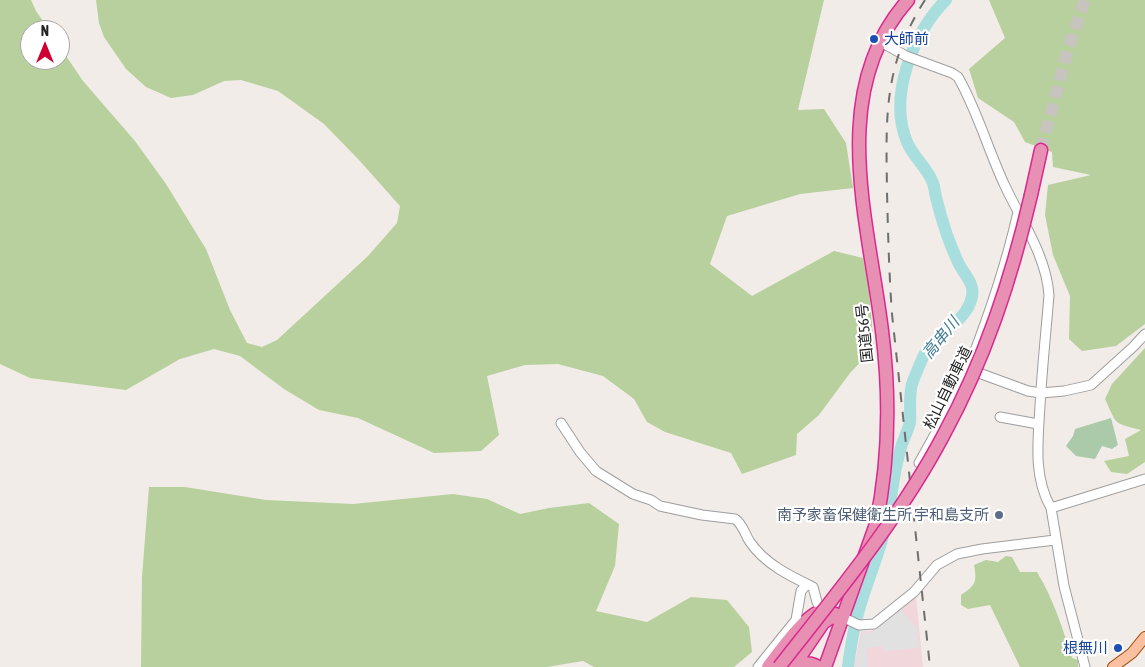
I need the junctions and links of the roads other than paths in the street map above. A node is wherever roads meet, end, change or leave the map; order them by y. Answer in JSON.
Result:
{"nodes":[{"id":1,"x":908,"y":0,"type":"edge"},
{"id":2,"x":879,"y":41,"type":"junction"},
{"id":3,"x":1041,"y":150,"type":"tunnel mouth"},
{"id":4,"x":1018,"y":212,"type":"junction"},
{"id":5,"x":1145,"y":334,"type":"edge"},
{"id":6,"x":968,"y":369,"type":"junction"},
{"id":7,"x":1041,"y":393,"type":"junction"},
{"id":8,"x":1000,"y":416,"type":"dead end"},
{"id":9,"x":562,"y":423,"type":"dead end"},
{"id":10,"x":1038,"y":424,"type":"junction"},
{"id":11,"x":919,"y":463,"type":"dead end"},
{"id":12,"x":1145,"y":479,"type":"edge"},
{"id":13,"x":1051,"y":508,"type":"junction"},
{"id":14,"x":1055,"y":540,"type":"junction"},
{"id":15,"x":806,"y":584,"type":"junction"},
{"id":16,"x":824,"y":614,"type":"junction"},
{"id":17,"x":846,"y":619,"type":"junction"},
{"id":18,"x":1145,"y":637,"type":"edge"},
{"id":19,"x":758,"y":667,"type":"edge"},
{"id":20,"x":768,"y":667,"type":"edge"},
{"id":21,"x":779,"y":667,"type":"edge"},
{"id":22,"x":793,"y":667,"type":"edge"},
{"id":23,"x":798,"y":667,"type":"edge"},
{"id":24,"x":818,"y":667,"type":"edge"},
{"id":25,"x":825,"y":667,"type":"edge"},
{"id":26,"x":1085,"y":667,"type":"edge"},
{"id":27,"x":1113,"y":667,"type":"edge"}],
"edges":[{"from":1,"to":2,"type":"highway","name":"国道56号"},
{"from":2,"to":4,"type":"street"},
{"from":2,"to":17,"type":"highway","name":"国道56号"},
{"from":3,"to":16,"type":"highway","name":"松山自動車道","bridge":true},
{"from":4,"to":6,"type":"street"},
{"from":4,"to":7,"type":"street"},
{"from":5,"to":7,"type":"street"},
{"from":6,"to":7,"type":"street"},
{"from":6,"to":11,"type":"street"},
{"from":7,"to":10,"type":"street"},
{"from":8,"to":10,"type":"street"},
{"from":9,"to":15,"type":"street"},
{"from":10,"to":13,"type":"street"},
{"from":12,"to":13,"type":"street"},
{"from":13,"to":14,"type":"street"},
{"from":14,"to":17,"type":"street"},
{"from":14,"to":26,"type":"street"},
{"from":15,"to":16,"type":"street"},
{"from":15,"to":19,"type":"street"},
{"from":16,"to":17,"type":"highway"},
{"from":16,"to":20,"type":"highway"},
{"from":16,"to":21,"type":"highway","bridge":true},
{"from":16,"to":22,"type":"highway"},
{"from":17,"to":25,"type":"highway","name":"国道56号"},
{"from":18,"to":27,"type":"main road"},
{"from":23,"to":24,"type":"highway"}]}
